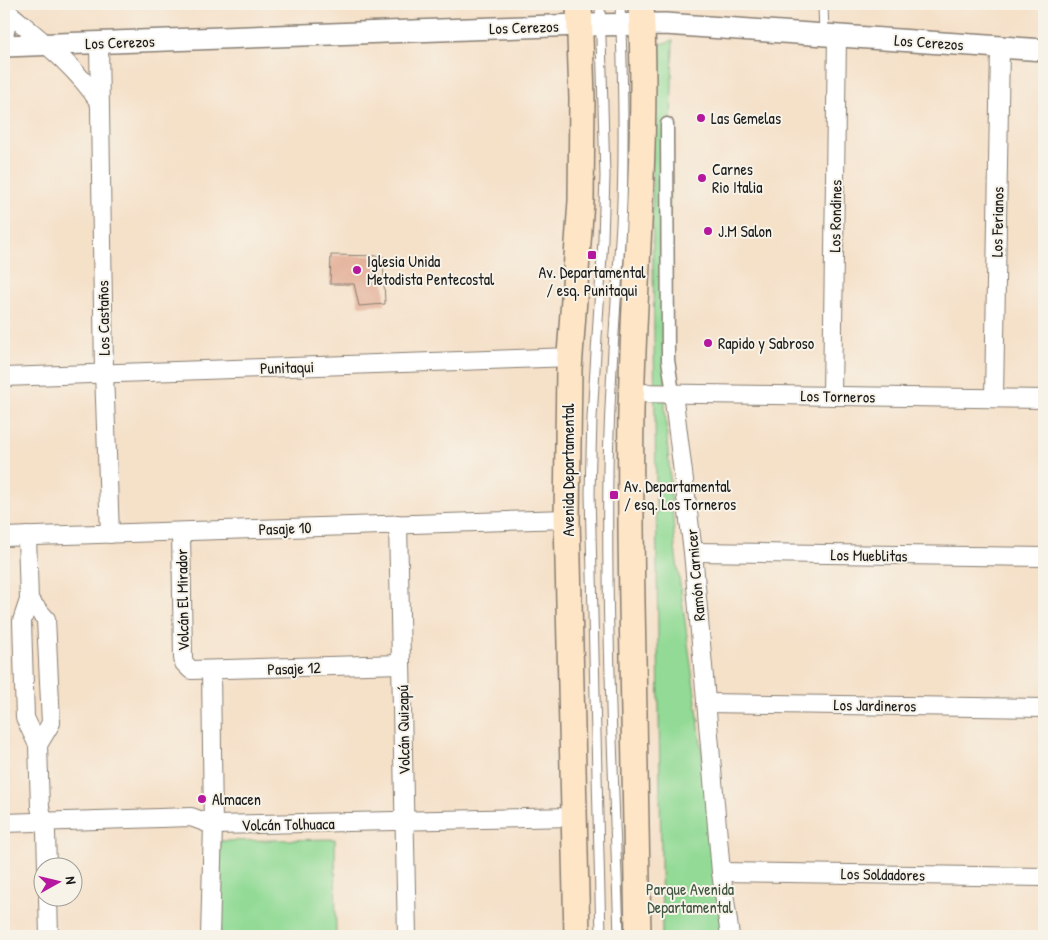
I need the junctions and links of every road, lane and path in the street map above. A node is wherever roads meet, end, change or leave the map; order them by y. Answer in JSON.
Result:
{"nodes":[{"id":1,"x":823,"y":4,"type":"edge"},
{"id":2,"x":4,"y":11,"type":"edge"},
{"id":3,"x":611,"y":14,"type":"edge"},
{"id":4,"x":4,"y":30,"type":"edge"},
{"id":5,"x":831,"y":35,"type":"junction"},
{"id":6,"x":46,"y":44,"type":"junction"},
{"id":7,"x":99,"y":44,"type":"junction"},
{"id":8,"x":4,"y":46,"type":"edge"},
{"id":9,"x":1000,"y":47,"type":"junction"},
{"id":10,"x":1044,"y":50,"type":"edge"},
{"id":11,"x":99,"y":102,"type":"junction"},
{"id":12,"x":667,"y":124,"type":"dead end"},
{"id":13,"x":571,"y":357,"type":"junction"},
{"id":14,"x":104,"y":373,"type":"junction"},
{"id":15,"x":4,"y":377,"type":"edge"},
{"id":16,"x":632,"y":393,"type":"junction"},
{"id":17,"x":673,"y":393,"type":"junction"},
{"id":18,"x":832,"y":396,"type":"junction"},
{"id":19,"x":994,"y":398,"type":"junction"},
{"id":20,"x":1044,"y":399,"type":"edge"},
{"id":21,"x":567,"y":519,"type":"junction"},
{"id":22,"x":398,"y":524,"type":"junction"},
{"id":23,"x":181,"y":532,"type":"junction"},
{"id":24,"x":110,"y":534,"type":"junction"},
{"id":25,"x":27,"y":536,"type":"junction"},
{"id":26,"x":4,"y":537,"type":"edge"},
{"id":27,"x":693,"y":552,"type":"junction"},
{"id":28,"x":1044,"y":557,"type":"edge"},
{"id":29,"x":29,"y":600,"type":"junction"},
{"id":30,"x":401,"y":664,"type":"junction"},
{"id":31,"x":187,"y":667,"type":"joint"},
{"id":32,"x":211,"y":670,"type":"junction"},
{"id":33,"x":706,"y":702,"type":"junction"},
{"id":34,"x":1044,"y":708,"type":"edge"},
{"id":35,"x":38,"y":745,"type":"junction"},
{"id":36,"x":574,"y":817,"type":"junction"},
{"id":37,"x":404,"y":821,"type":"junction"},
{"id":38,"x":4,"y":822,"type":"edge"},
{"id":39,"x":44,"y":822,"type":"junction"},
{"id":40,"x":213,"y":826,"type":"junction"},
{"id":41,"x":47,"y":858,"type":"edge"},
{"id":42,"x":721,"y":872,"type":"junction"},
{"id":43,"x":1044,"y":877,"type":"edge"},
{"id":44,"x":48,"y":908,"type":"edge"},
{"id":45,"x":49,"y":936,"type":"edge"},
{"id":46,"x":210,"y":936,"type":"edge"},
{"id":47,"x":407,"y":936,"type":"edge"},
{"id":48,"x":576,"y":936,"type":"edge"},
{"id":49,"x":601,"y":936,"type":"edge"},
{"id":50,"x":619,"y":936,"type":"edge"},
{"id":51,"x":638,"y":936,"type":"edge"},
{"id":52,"x":730,"y":936,"type":"edge"}],
"edges":[{"from":1,"to":5,"type":"lane"},
{"from":2,"to":4,"type":"street"},
{"from":2,"to":6,"type":"street"},
{"from":3,"to":5,"type":"street","name":"Los Cerezos"},
{"from":3,"to":7,"type":"street","name":"Los Cerezos"},
{"from":3,"to":13,"type":"main road","name":"Avenida Departamental"},
{"from":3,"to":16,"type":"main road"},
{"from":3,"to":49,"type":"lane"},
{"from":3,"to":50,"type":"lane"},
{"from":5,"to":9,"type":"street","name":"Los Cerezos"},
{"from":5,"to":18,"type":"street","name":"Los Rondines"},
{"from":6,"to":7,"type":"street","name":"Los Cerezos"},
{"from":6,"to":8,"type":"street","name":"Los Cerezos"},
{"from":6,"to":11,"type":"street"},
{"from":7,"to":11,"type":"street","name":"Los Castaños"},
{"from":9,"to":10,"type":"street","name":"Los Cerezos"},
{"from":9,"to":19,"type":"street","name":"Los Ferianos"},
{"from":11,"to":14,"type":"street","name":"Los Castaños"},
{"from":12,"to":17,"type":"street","name":"Ramón Carnicer"},
{"from":13,"to":14,"type":"street","name":"Punitaqui"},
{"from":13,"to":21,"type":"main road","name":"Avenida Departamental"},
{"from":14,"to":15,"type":"street","name":"Punitaqui"},
{"from":14,"to":24,"type":"street","name":"Los Castaños"},
{"from":16,"to":17,"type":"street","name":"Los Torneros"},
{"from":16,"to":51,"type":"main road"},
{"from":17,"to":18,"type":"street","name":"Los Torneros"},
{"from":17,"to":27,"type":"street","name":"Ramón Carnicer"},
{"from":18,"to":19,"type":"street","name":"Los Torneros"},
{"from":19,"to":20,"type":"street","name":"Los Torneros"},
{"from":21,"to":22,"type":"street","name":"Pasaje 10"},
{"from":21,"to":36,"type":"main road","name":"Avenida Departamental"},
{"from":22,"to":23,"type":"street","name":"Pasaje 10"},
{"from":22,"to":30,"type":"street","name":"Volcán Quizapú"},
{"from":23,"to":24,"type":"street","name":"Pasaje 10"},
{"from":23,"to":31,"type":"street","name":"Volcán El Mirador"},
{"from":24,"to":25,"type":"street","name":"Pasaje 10"},
{"from":25,"to":26,"type":"street","name":"Pasaje 10"},
{"from":25,"to":29,"type":"street"},
{"from":27,"to":28,"type":"street","name":"Los Mueblitas"},
{"from":27,"to":33,"type":"street","name":"Ramón Carnicer"},
{"from":29,"to":35,"type":"street"},
{"from":29,"to":35,"type":"street"},
{"from":30,"to":32,"type":"street","name":"Pasaje 12"},
{"from":30,"to":37,"type":"street","name":"Volcán Quizapú"},
{"from":31,"to":32,"type":"street","name":"Pasaje 12"},
{"from":32,"to":40,"type":"street"},
{"from":33,"to":34,"type":"street","name":"Los Jardineros"},
{"from":33,"to":42,"type":"street","name":"Ramón Carnicer"},
{"from":35,"to":39,"type":"street"},
{"from":36,"to":37,"type":"street","name":"Volcán Tolhuaca"},
{"from":36,"to":48,"type":"main road","name":"Avenida Departamental"},
{"from":37,"to":40,"type":"street","name":"Volcán Tolhuaca"},
{"from":37,"to":47,"type":"street","name":"Volcán Quizapú"},
{"from":38,"to":39,"type":"street","name":"Volcán Tolhuaca"},
{"from":39,"to":40,"type":"street","name":"Volcán Tolhuaca"},
{"from":39,"to":41,"type":"street"},
{"from":40,"to":46,"type":"street"},
{"from":42,"to":43,"type":"street","name":"Los Soldadores"},
{"from":42,"to":52,"type":"street","name":"Ramón Carnicer"},
{"from":44,"to":45,"type":"street"}]}
